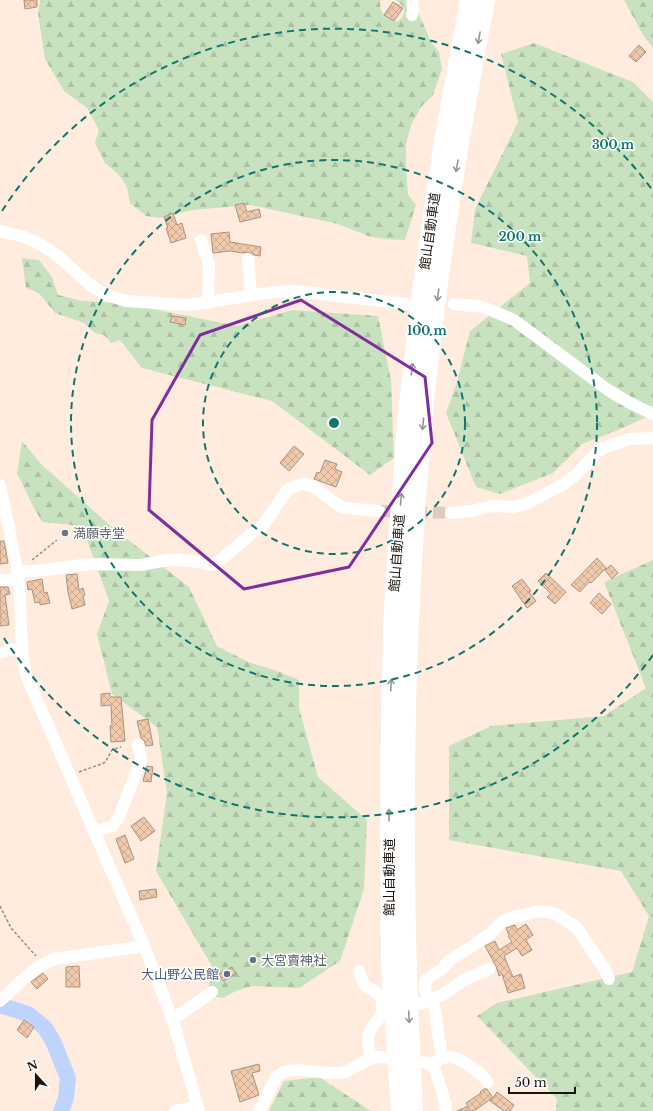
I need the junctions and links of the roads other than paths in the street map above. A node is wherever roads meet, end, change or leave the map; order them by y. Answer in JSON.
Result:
{"nodes":[{"id":1,"x":412,"y":0,"type":"edge"},
{"id":2,"x":469,"y":0,"type":"edge"},
{"id":3,"x":486,"y":0,"type":"edge"},
{"id":4,"x":412,"y":15,"type":"dead end"},
{"id":5,"x":0,"y":231,"type":"edge"},
{"id":6,"x":201,"y":240,"type":"dead end"},
{"id":7,"x":248,"y":259,"type":"dead end"},
{"id":8,"x":251,"y":295,"type":"junction"},
{"id":9,"x":208,"y":303,"type":"junction"},
{"id":10,"x":406,"y":304,"type":"dead end"},
{"id":11,"x":454,"y":304,"type":"dead end"},
{"id":12,"x":653,"y":414,"type":"edge"},
{"id":13,"x":653,"y":438,"type":"edge"},
{"id":14,"x":0,"y":485,"type":"edge"},
{"id":15,"x":379,"y":511,"type":"tunnel mouth"},
{"id":16,"x":451,"y":513,"type":"tunnel mouth"},
{"id":17,"x":21,"y":574,"type":"junction"},
{"id":18,"x":0,"y":580,"type":"edge"},
{"id":19,"x":22,"y":647,"type":"junction"},
{"id":20,"x":0,"y":653,"type":"edge"},
{"id":21,"x":138,"y":745,"type":"dead end"},
{"id":22,"x":94,"y":832,"type":"junction"},
{"id":23,"x":144,"y":946,"type":"junction"},
{"id":24,"x":398,"y":965,"type":"junction"},
{"id":25,"x":489,"y":969,"type":"dead end"},
{"id":26,"x":359,"y":971,"type":"dead end"},
{"id":27,"x":609,"y":979,"type":"dead end"},
{"id":28,"x":212,"y":992,"type":"dead end"},
{"id":29,"x":1,"y":1001,"type":"edge"},
{"id":30,"x":427,"y":1001,"type":"junction"},
{"id":31,"x":172,"y":1017,"type":"junction"},
{"id":32,"x":442,"y":1058,"type":"junction"},
{"id":33,"x":371,"y":1059,"type":"junction"},
{"id":34,"x":432,"y":1066,"type":"junction"},
{"id":35,"x":405,"y":1075,"type":"junction"},
{"id":36,"x":487,"y":1082,"type":"dead end"},
{"id":37,"x":199,"y":1108,"type":"edge"},
{"id":38,"x":175,"y":1111,"type":"edge"},
{"id":39,"x":259,"y":1111,"type":"edge"},
{"id":40,"x":400,"y":1111,"type":"edge"},
{"id":41,"x":414,"y":1111,"type":"edge"},
{"id":42,"x":445,"y":1111,"type":"edge"}],
"edges":[{"from":1,"to":4,"type":"street"},
{"from":24,"to":2,"type":"highway","name":"館山自動車道","one_way":true},
{"from":3,"to":24,"type":"highway","name":"館山自動車道","one_way":true},
{"from":5,"to":9,"type":"street"},
{"from":6,"to":9,"type":"street"},
{"from":7,"to":8,"type":"street"},
{"from":8,"to":9,"type":"street"},
{"from":8,"to":10,"type":"street"},
{"from":11,"to":12,"type":"street"},
{"from":13,"to":16,"type":"street"},
{"from":14,"to":17,"type":"street"},
{"from":15,"to":17,"type":"street"},
{"from":17,"to":18,"type":"street"},
{"from":17,"to":19,"type":"street"},
{"from":19,"to":20,"type":"street"},
{"from":19,"to":22,"type":"street"},
{"from":21,"to":22,"type":"street"},
{"from":22,"to":23,"type":"street"},
{"from":23,"to":29,"type":"street"},
{"from":23,"to":31,"type":"street"},
{"from":24,"to":35,"type":"highway","name":"館山自動車道"},
{"from":25,"to":30,"type":"street"},
{"from":26,"to":33,"type":"street"},
{"from":27,"to":30,"type":"street"},
{"from":28,"to":31,"type":"street"},
{"from":30,"to":32,"type":"street"},
{"from":31,"to":37,"type":"street"},
{"from":32,"to":34,"type":"street"},
{"from":32,"to":36,"type":"street"},
{"from":33,"to":34,"type":"street"},
{"from":33,"to":39,"type":"street"},
{"from":34,"to":42,"type":"street"},
{"from":35,"to":40,"type":"highway","name":"館山自動車道"},
{"from":35,"to":41,"type":"highway","name":"館山自動車道"},
{"from":37,"to":38,"type":"street"}]}
